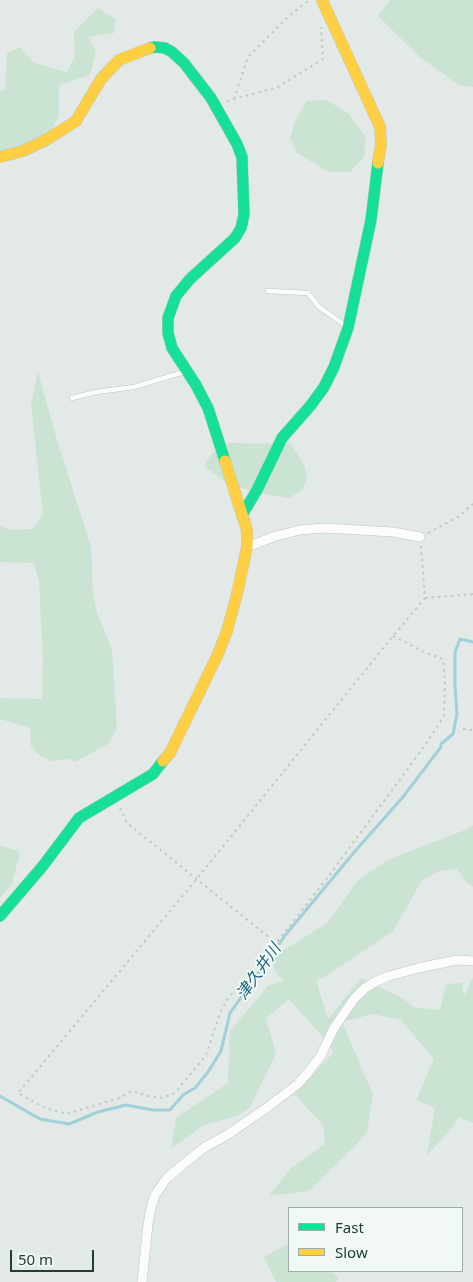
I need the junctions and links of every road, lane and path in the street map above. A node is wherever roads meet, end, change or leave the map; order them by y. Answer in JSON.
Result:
{"nodes":[{"id":1,"x":309,"y":0,"type":"edge"},
{"id":2,"x":322,"y":0,"type":"edge"},
{"id":3,"x":331,"y":20,"type":"junction"},
{"id":4,"x":234,"y":99,"type":"junction"},
{"id":5,"x":214,"y":104,"type":"junction"},
{"id":6,"x":0,"y":157,"type":"edge"},
{"id":7,"x":268,"y":291,"type":"dead end"},
{"id":8,"x":348,"y":328,"type":"junction"},
{"id":9,"x":187,"y":371,"type":"junction"},
{"id":10,"x":72,"y":398,"type":"dead end"},
{"id":11,"x":473,"y":504,"type":"edge"},
{"id":12,"x":242,"y":515,"type":"junction"},
{"id":13,"x":420,"y":537,"type":"junction"},
{"id":14,"x":247,"y":547,"type":"junction"},
{"id":15,"x":473,"y":594,"type":"edge"},
{"id":16,"x":425,"y":598,"type":"junction"},
{"id":17,"x":393,"y":636,"type":"junction"},
{"id":18,"x":463,"y":729,"type":"dead end"},
{"id":19,"x":473,"y":730,"type":"edge"},
{"id":20,"x":114,"y":798,"type":"junction"},
{"id":21,"x":196,"y":880,"type":"junction"},
{"id":22,"x":0,"y":916,"type":"edge"},
{"id":23,"x":276,"y":943,"type":"junction"},
{"id":24,"x":473,"y":960,"type":"edge"},
{"id":25,"x":142,"y":1282,"type":"edge"}],
"edges":[{"from":1,"to":4,"type":"path"},
{"from":2,"to":3,"type":"street"},
{"from":3,"to":4,"type":"path"},
{"from":3,"to":8,"type":"street"},
{"from":4,"to":5,"type":"path"},
{"from":5,"to":6,"type":"street"},
{"from":5,"to":9,"type":"street"},
{"from":7,"to":8,"type":"lane"},
{"from":8,"to":12,"type":"street"},
{"from":9,"to":10,"type":"lane"},
{"from":9,"to":12,"type":"street"},
{"from":11,"to":13,"type":"path"},
{"from":12,"to":14,"type":"street"},
{"from":13,"to":14,"type":"street"},
{"from":13,"to":16,"type":"path"},
{"from":14,"to":20,"type":"street"},
{"from":15,"to":16,"type":"path"},
{"from":16,"to":17,"type":"path"},
{"from":17,"to":21,"type":"path"},
{"from":17,"to":23,"type":"path"},
{"from":18,"to":19,"type":"path"},
{"from":20,"to":21,"type":"path"},
{"from":20,"to":22,"type":"street"},
{"from":21,"to":23,"type":"path"},
{"from":21,"to":23,"type":"path"},
{"from":24,"to":25,"type":"street"}]}
